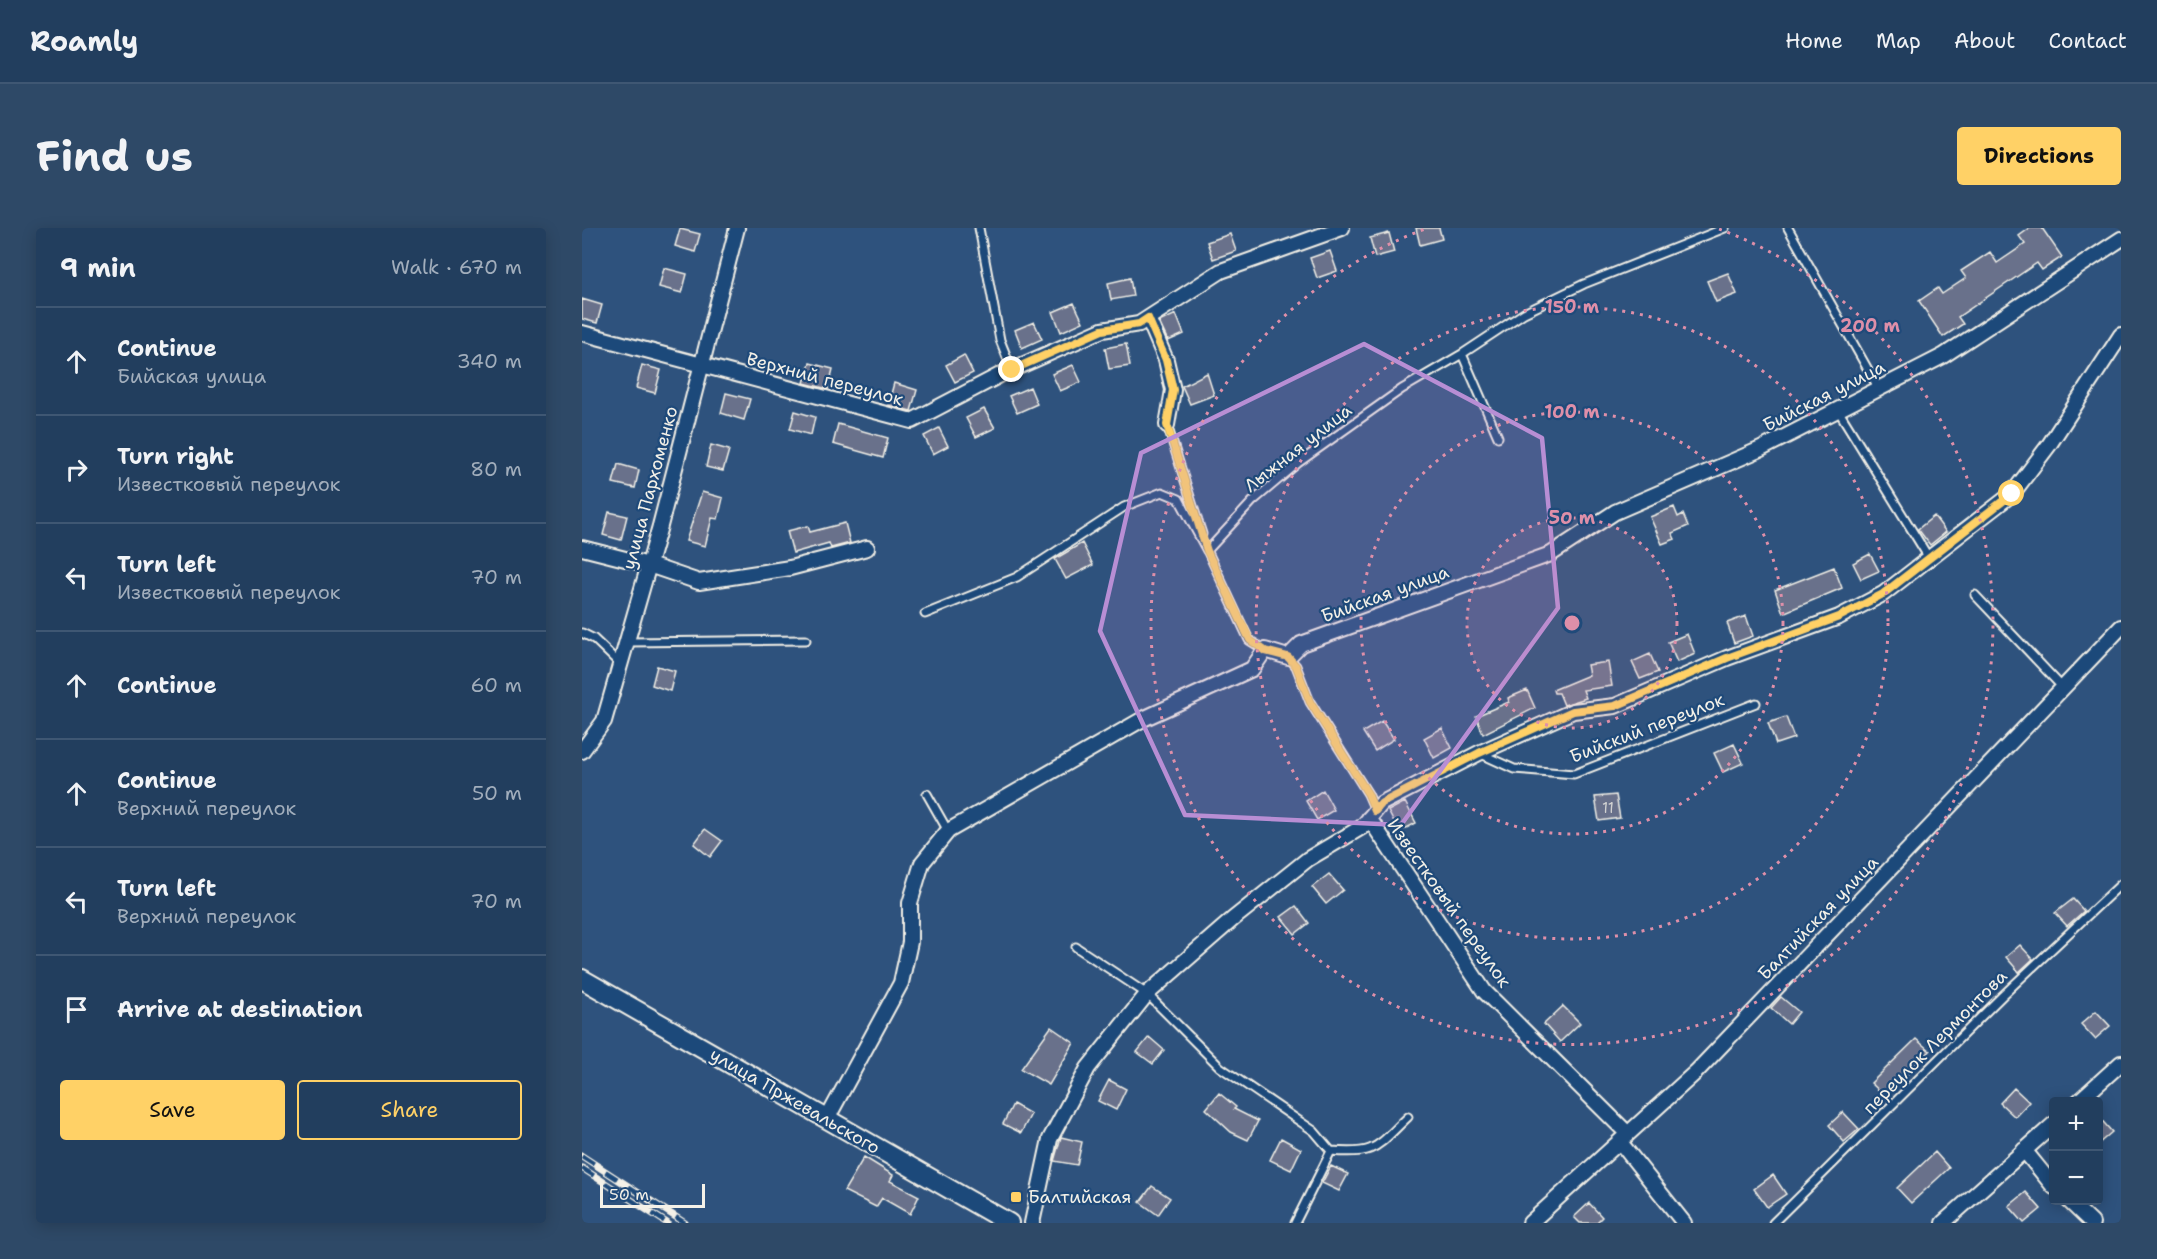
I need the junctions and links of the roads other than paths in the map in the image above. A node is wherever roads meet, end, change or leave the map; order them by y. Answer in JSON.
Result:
{"nodes":[{"id":1,"x":737,"y":228,"type":"edge"},
{"id":2,"x":979,"y":228,"type":"edge"},
{"id":3,"x":1342,"y":228,"type":"edge"},
{"id":4,"x":1725,"y":228,"type":"edge"},
{"id":5,"x":1788,"y":228,"type":"edge"},
{"id":6,"x":2121,"y":239,"type":"edge"},
{"id":7,"x":1148,"y":318,"type":"junction"},
{"id":8,"x":582,"y":333,"type":"edge"},
{"id":9,"x":2121,"y":335,"type":"edge"},
{"id":10,"x":1462,"y":354,"type":"junction"},
{"id":11,"x":702,"y":365,"type":"junction"},
{"id":12,"x":1012,"y":370,"type":"junction"},
{"id":13,"x":1879,"y":389,"type":"junction"},
{"id":14,"x":1838,"y":410,"type":"junction"},
{"id":15,"x":1167,"y":425,"type":"joint"},
{"id":16,"x":1498,"y":437,"type":"dead end"},
{"id":17,"x":582,"y":548,"type":"edge"},
{"id":18,"x":867,"y":548,"type":"dead end"},
{"id":19,"x":1207,"y":551,"type":"junction"},
{"id":20,"x":1929,"y":558,"type":"junction"},
{"id":21,"x":649,"y":565,"type":"junction"},
{"id":22,"x":1975,"y":596,"type":"dead end"},
{"id":23,"x":925,"y":614,"type":"dead end"},
{"id":24,"x":2121,"y":627,"type":"edge"},
{"id":25,"x":582,"y":633,"type":"edge"},
{"id":26,"x":806,"y":640,"type":"dead end"},
{"id":27,"x":627,"y":642,"type":"junction"},
{"id":28,"x":1265,"y":651,"type":"junction"},
{"id":29,"x":1288,"y":657,"type":"junction"},
{"id":30,"x":620,"y":664,"type":"junction"},
{"id":31,"x":2063,"y":687,"type":"junction"},
{"id":32,"x":1756,"y":703,"type":"dead end"},
{"id":33,"x":582,"y":751,"type":"edge"},
{"id":34,"x":1479,"y":753,"type":"junction"},
{"id":35,"x":927,"y":794,"type":"dead end"},
{"id":36,"x":1372,"y":814,"type":"junction"},
{"id":37,"x":948,"y":831,"type":"junction"},
{"id":38,"x":2121,"y":884,"type":"edge"},
{"id":39,"x":1076,"y":947,"type":"dead end"},
{"id":40,"x":582,"y":979,"type":"edge"},
{"id":41,"x":1147,"y":994,"type":"junction"},
{"id":42,"x":2121,"y":1063,"type":"edge"},
{"id":43,"x":2083,"y":1097,"type":"edge"},
{"id":44,"x":1408,"y":1117,"type":"dead end"},
{"id":45,"x":827,"y":1119,"type":"junction"},
{"id":46,"x":2049,"y":1128,"type":"edge"},
{"id":47,"x":1624,"y":1138,"type":"junction"},
{"id":48,"x":2024,"y":1150,"type":"junction"},
{"id":49,"x":1331,"y":1151,"type":"junction"},
{"id":50,"x":2049,"y":1181,"type":"edge"},
{"id":51,"x":2073,"y":1205,"type":"edge"},
{"id":52,"x":1009,"y":1223,"type":"edge"},
{"id":53,"x":1032,"y":1223,"type":"edge"},
{"id":54,"x":1295,"y":1223,"type":"edge"},
{"id":55,"x":1530,"y":1223,"type":"edge"},
{"id":56,"x":1684,"y":1223,"type":"edge"},
{"id":57,"x":1773,"y":1223,"type":"edge"},
{"id":58,"x":1943,"y":1223,"type":"edge"},
{"id":59,"x":2092,"y":1223,"type":"edge"}],
"edges":[{"from":1,"to":11,"type":"street","name":"улица Пархоменко"},
{"from":2,"to":12,"type":"lane"},
{"from":3,"to":7,"type":"street","name":"Верхний переулок"},
{"from":4,"to":10,"type":"lane","name":"Лыжная улица"},
{"from":5,"to":13,"type":"lane"},
{"from":6,"to":13,"type":"street","name":"Бийская улица"},
{"from":7,"to":12,"type":"street","name":"Верхний переулок"},
{"from":7,"to":15,"type":"street"},
{"from":8,"to":11,"type":"street","name":"Верхний переулок"},
{"from":9,"to":20,"type":"street"},
{"from":10,"to":16,"type":"lane"},
{"from":10,"to":19,"type":"lane","name":"Лыжная улица"},
{"from":11,"to":12,"type":"street","name":"Верхний переулок"},
{"from":11,"to":21,"type":"street","name":"улица Пархоменко"},
{"from":13,"to":14,"type":"street","name":"Бийская улица"},
{"from":14,"to":20,"type":"lane"},
{"from":14,"to":29,"type":"street","name":"Бийская улица"},
{"from":15,"to":19,"type":"lane"},
{"from":17,"to":21,"type":"street"},
{"from":18,"to":21,"type":"street"},
{"from":19,"to":23,"type":"lane"},
{"from":19,"to":28,"type":"lane"},
{"from":20,"to":34,"type":"street"},
{"from":21,"to":27,"type":"street","name":"улица Пархоменко"},
{"from":22,"to":31,"type":"lane"},
{"from":24,"to":31,"type":"street","name":"Балтийская улица"},
{"from":25,"to":30,"type":"lane"},
{"from":26,"to":27,"type":"lane"},
{"from":27,"to":30,"type":"street","name":"улица Пархоменко"},
{"from":28,"to":29,"type":"street"},
{"from":28,"to":37,"type":"street"},
{"from":29,"to":36,"type":"lane","name":"Известковый переулок"},
{"from":30,"to":33,"type":"street","name":"улица Пархоменко"},
{"from":31,"to":47,"type":"street","name":"Балтийская улица"},
{"from":32,"to":34,"type":"lane","name":"Бийский переулок"},
{"from":34,"to":36,"type":"street"},
{"from":35,"to":37,"type":"lane"},
{"from":36,"to":41,"type":"street"},
{"from":36,"to":47,"type":"street","name":"Известковый переулок"},
{"from":37,"to":45,"type":"street"},
{"from":38,"to":57,"type":"lane","name":"переулок Лермонтова"},
{"from":39,"to":41,"type":"lane"},
{"from":40,"to":45,"type":"street","name":"улица Пржевальского"},
{"from":41,"to":49,"type":"lane"},
{"from":41,"to":53,"type":"street"},
{"from":42,"to":43,"type":"street"},
{"from":44,"to":49,"type":"lane"},
{"from":45,"to":52,"type":"street","name":"улица Пржевальского"},
{"from":46,"to":48,"type":"street"},
{"from":47,"to":55,"type":"street","name":"Балтийская улица"},
{"from":47,"to":56,"type":"street","name":"Известковый переулок"},
{"from":48,"to":50,"type":"street"},
{"from":48,"to":58,"type":"street"},
{"from":49,"to":54,"type":"lane"},
{"from":51,"to":59,"type":"street"}]}
